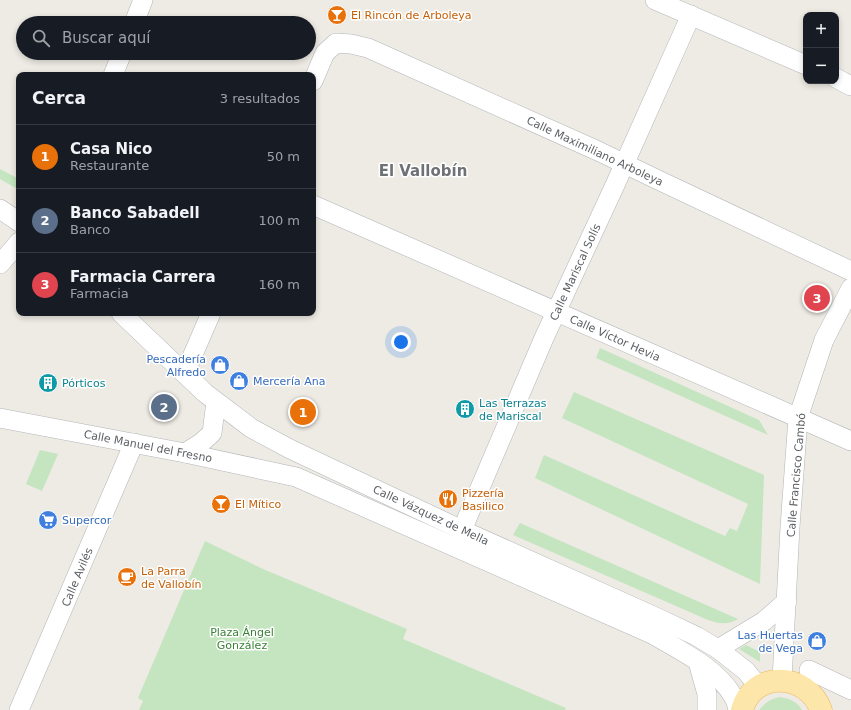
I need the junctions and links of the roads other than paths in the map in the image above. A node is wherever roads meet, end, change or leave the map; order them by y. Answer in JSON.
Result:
{"nodes":[{"id":1,"x":143,"y":0,"type":"edge"},
{"id":2,"x":655,"y":0,"type":"edge"},
{"id":3,"x":690,"y":14,"type":"junction"},
{"id":4,"x":137,"y":16,"type":"edge"},
{"id":5,"x":119,"y":60,"type":"edge"},
{"id":6,"x":803,"y":64,"type":"edge"},
{"id":7,"x":114,"y":72,"type":"edge"},
{"id":8,"x":316,"y":73,"type":"edge"},
{"id":9,"x":839,"y":80,"type":"edge"},
{"id":10,"x":851,"y":86,"type":"edge"},
{"id":11,"x":624,"y":163,"type":"junction"},
{"id":12,"x":316,"y":207,"type":"edge"},
{"id":13,"x":0,"y":209,"type":"edge"},
{"id":14,"x":16,"y":220,"type":"edge"},
{"id":15,"x":16,"y":245,"type":"edge"},
{"id":16,"x":0,"y":264,"type":"edge"},
{"id":17,"x":851,"y":270,"type":"edge"},
{"id":18,"x":851,"y":288,"type":"edge"},
{"id":19,"x":557,"y":312,"type":"junction"},
{"id":20,"x":124,"y":316,"type":"edge"},
{"id":21,"x":210,"y":316,"type":"edge"},
{"id":22,"x":185,"y":373,"type":"junction"},
{"id":23,"x":216,"y":402,"type":"junction"},
{"id":24,"x":0,"y":418,"type":"edge"},
{"id":25,"x":798,"y":418,"type":"junction"},
{"id":26,"x":851,"y":441,"type":"edge"},
{"id":27,"x":134,"y":443,"type":"junction"},
{"id":28,"x":185,"y":453,"type":"junction"},
{"id":29,"x":296,"y":478,"type":"joint"},
{"id":30,"x":462,"y":530,"type":"junction"},
{"id":31,"x":787,"y":601,"type":"junction"},
{"id":32,"x":718,"y":649,"type":"junction"},
{"id":33,"x":698,"y":662,"type":"junction"},
{"id":34,"x":809,"y":670,"type":"dead end"},
{"id":35,"x":782,"y":680,"type":"junction"},
{"id":36,"x":759,"y":687,"type":"junction"},
{"id":37,"x":851,"y":690,"type":"edge"},
{"id":38,"x":19,"y":710,"type":"edge"},
{"id":39,"x":707,"y":710,"type":"edge"},
{"id":40,"x":738,"y":710,"type":"edge"},
{"id":41,"x":742,"y":710,"type":"edge"},
{"id":42,"x":821,"y":710,"type":"edge"}],
"edges":[{"from":1,"to":4,"type":"street"},
{"from":2,"to":3,"type":"street"},
{"from":3,"to":6,"type":"street"},
{"from":3,"to":11,"type":"street","name":"Calle Mariscal Solís"},
{"from":5,"to":7,"type":"street"},
{"from":8,"to":11,"type":"street","name":"Calle Maximiliano Arboleya"},
{"from":9,"to":10,"type":"street"},
{"from":11,"to":17,"type":"street","name":"Calle Maximiliano Arboleya"},
{"from":11,"to":19,"type":"street","name":"Calle Mariscal Solís"},
{"from":12,"to":19,"type":"street","name":"Calle Víctor Hevia"},
{"from":13,"to":14,"type":"street"},
{"from":15,"to":16,"type":"street"},
{"from":18,"to":25,"type":"street","name":"Calle Francisco Cambó"},
{"from":19,"to":25,"type":"street","name":"Calle Víctor Hevia"},
{"from":19,"to":30,"type":"street","name":"Calle Mariscal Solís"},
{"from":20,"to":22,"type":"street","name":"Calle Vázquez de Mella"},
{"from":21,"to":22,"type":"street"},
{"from":22,"to":23,"type":"street","name":"Calle Vázquez de Mella"},
{"from":23,"to":28,"type":"street"},
{"from":23,"to":30,"type":"street","name":"Calle Vázquez de Mella"},
{"from":24,"to":27,"type":"street","name":"Calle Manuel del Fresno"},
{"from":25,"to":26,"type":"street","name":"Calle Víctor Hevia"},
{"from":25,"to":31,"type":"street","name":"Calle Francisco Cambó"},
{"from":27,"to":28,"type":"street","name":"Calle Manuel del Fresno"},
{"from":27,"to":38,"type":"street","name":"Calle Avilés"},
{"from":28,"to":29,"type":"street","name":"Calle Manuel del Fresno"},
{"from":29,"to":33,"type":"street","name":"Calle Vázquez de Mella"},
{"from":30,"to":32,"type":"street","name":"Calle Vázquez de Mella"},
{"from":31,"to":32,"type":"street"},
{"from":31,"to":35,"type":"street","name":"Calle Francisco Cambó"},
{"from":32,"to":36,"type":"street","name":"Calle Vázquez de Mella"},
{"from":33,"to":39,"type":"street"},
{"from":33,"to":40,"type":"street","name":"Calle Vázquez de Mella"},
{"from":34,"to":37,"type":"street"},
{"from":35,"to":36,"type":"main road"},
{"from":35,"to":42,"type":"main road"},
{"from":36,"to":41,"type":"main road"}]}
